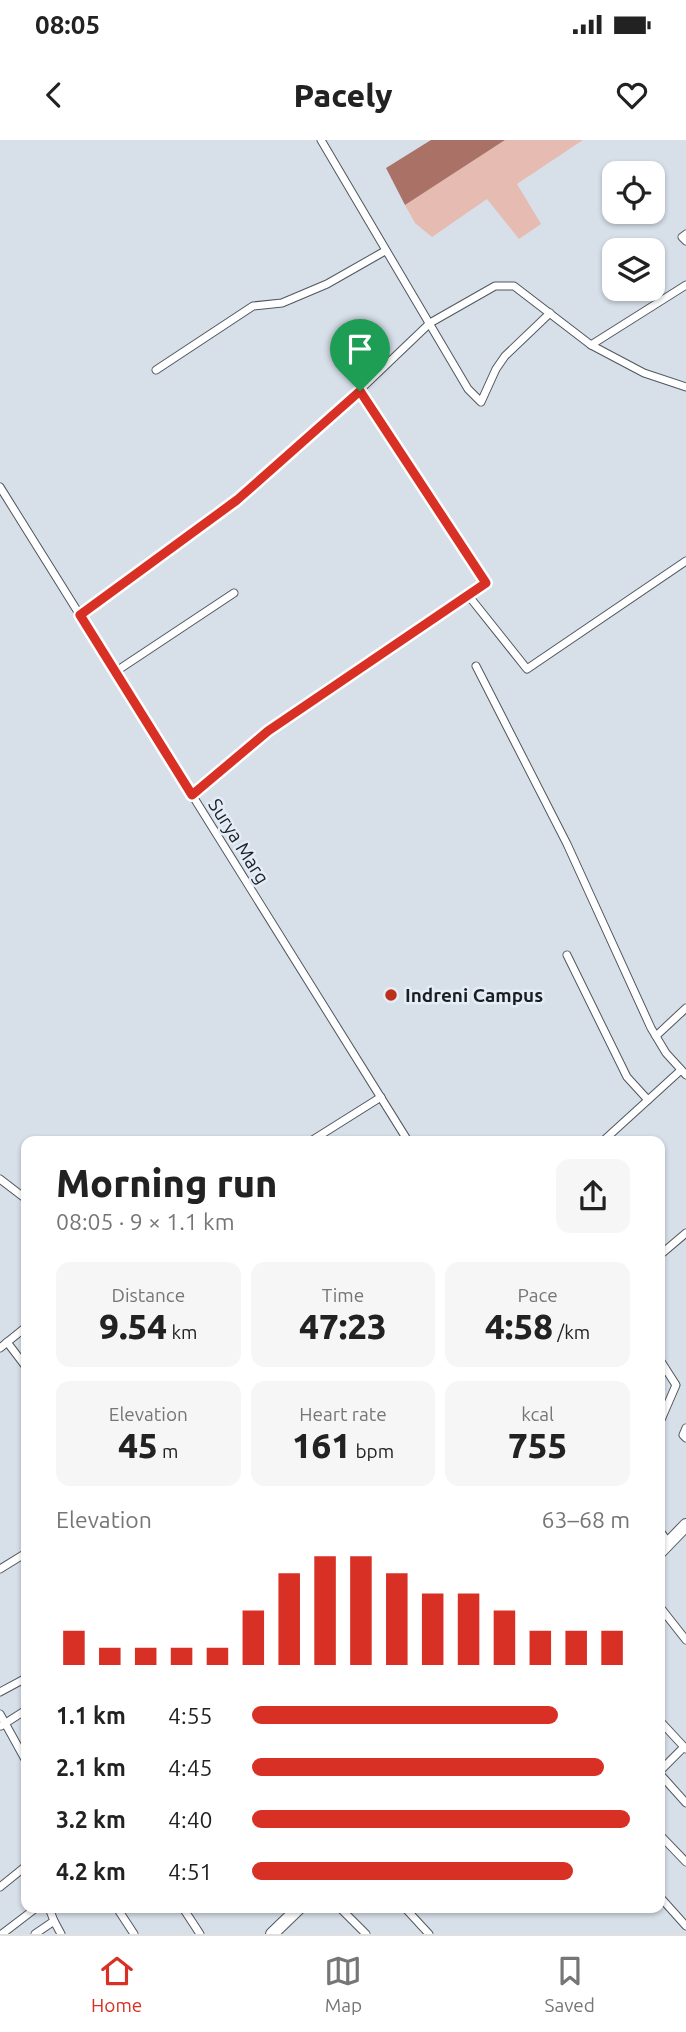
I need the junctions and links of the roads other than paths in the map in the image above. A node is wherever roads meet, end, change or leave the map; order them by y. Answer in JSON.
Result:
{"nodes":[{"id":1,"x":321,"y":140,"type":"edge"},
{"id":2,"x":686,"y":234,"type":"edge"},
{"id":3,"x":686,"y":241,"type":"edge"},
{"id":4,"x":385,"y":251,"type":"junction"},
{"id":5,"x":686,"y":285,"type":"edge"},
{"id":6,"x":550,"y":313,"type":"junction"},
{"id":7,"x":430,"y":323,"type":"junction"},
{"id":8,"x":591,"y":345,"type":"junction"},
{"id":9,"x":156,"y":370,"type":"dead end"},
{"id":10,"x":686,"y":387,"type":"edge"},
{"id":11,"x":360,"y":391,"type":"junction"},
{"id":12,"x":0,"y":487,"type":"edge"},
{"id":13,"x":686,"y":561,"type":"edge"},
{"id":14,"x":234,"y":593,"type":"dead end"},
{"id":15,"x":468,"y":595,"type":"junction"},
{"id":16,"x":80,"y":615,"type":"junction"},
{"id":17,"x":476,"y":666,"type":"dead end"},
{"id":18,"x":115,"y":672,"type":"junction"},
{"id":19,"x":192,"y":795,"type":"junction"},
{"id":20,"x":567,"y":955,"type":"dead end"},
{"id":21,"x":686,"y":1008,"type":"edge"},
{"id":22,"x":656,"y":1036,"type":"junction"},
{"id":23,"x":683,"y":1073,"type":"edge"},
{"id":24,"x":381,"y":1097,"type":"junction"},
{"id":25,"x":648,"y":1100,"type":"junction"},
{"id":26,"x":320,"y":1136,"type":"edge"},
{"id":27,"x":405,"y":1136,"type":"edge"},
{"id":28,"x":608,"y":1136,"type":"edge"},
{"id":29,"x":0,"y":1179,"type":"edge"},
{"id":30,"x":21,"y":1195,"type":"edge"},
{"id":31,"x":686,"y":1233,"type":"edge"},
{"id":32,"x":665,"y":1251,"type":"edge"},
{"id":33,"x":21,"y":1331,"type":"edge"},
{"id":34,"x":4,"y":1345,"type":"edge"},
{"id":35,"x":21,"y":1362,"type":"edge"},
{"id":36,"x":665,"y":1368,"type":"edge"},
{"id":37,"x":665,"y":1410,"type":"edge"},
{"id":38,"x":686,"y":1428,"type":"edge"},
{"id":39,"x":686,"y":1438,"type":"edge"},
{"id":40,"x":686,"y":1525,"type":"edge"},
{"id":41,"x":665,"y":1546,"type":"edge"},
{"id":42,"x":21,"y":1556,"type":"edge"},
{"id":43,"x":0,"y":1569,"type":"edge"},
{"id":44,"x":665,"y":1613,"type":"edge"},
{"id":45,"x":686,"y":1640,"type":"edge"},
{"id":46,"x":21,"y":1681,"type":"edge"},
{"id":47,"x":0,"y":1692,"type":"edge"},
{"id":48,"x":21,"y":1713,"type":"edge"},
{"id":49,"x":0,"y":1714,"type":"edge"},
{"id":50,"x":2,"y":1725,"type":"edge"},
{"id":51,"x":665,"y":1726,"type":"edge"},
{"id":52,"x":685,"y":1748,"type":"edge"},
{"id":53,"x":21,"y":1754,"type":"edge"},
{"id":54,"x":665,"y":1768,"type":"edge"},
{"id":55,"x":665,"y":1779,"type":"edge"},
{"id":56,"x":686,"y":1803,"type":"edge"},
{"id":57,"x":665,"y":1840,"type":"edge"},
{"id":58,"x":686,"y":1862,"type":"edge"},
{"id":59,"x":21,"y":1870,"type":"edge"},
{"id":60,"x":0,"y":1887,"type":"edge"},
{"id":61,"x":665,"y":1903,"type":"edge"},
{"id":62,"x":29,"y":1913,"type":"edge"},
{"id":63,"x":51,"y":1913,"type":"edge"},
{"id":64,"x":120,"y":1913,"type":"edge"},
{"id":65,"x":186,"y":1913,"type":"edge"},
{"id":66,"x":293,"y":1913,"type":"edge"},
{"id":67,"x":345,"y":1913,"type":"edge"},
{"id":68,"x":410,"y":1913,"type":"edge"},
{"id":69,"x":54,"y":1921,"type":"junction"},
{"id":70,"x":686,"y":1926,"type":"edge"},
{"id":71,"x":2,"y":1934,"type":"edge"},
{"id":72,"x":35,"y":1934,"type":"edge"},
{"id":73,"x":61,"y":1934,"type":"edge"},
{"id":74,"x":134,"y":1934,"type":"edge"},
{"id":75,"x":200,"y":1934,"type":"edge"},
{"id":76,"x":272,"y":1934,"type":"edge"},
{"id":77,"x":366,"y":1934,"type":"edge"},
{"id":78,"x":429,"y":1934,"type":"edge"}],
"edges":[{"from":1,"to":4,"type":"street"},
{"from":2,"to":3,"type":"street"},
{"from":4,"to":7,"type":"street"},
{"from":4,"to":9,"type":"street"},
{"from":5,"to":8,"type":"street"},
{"from":6,"to":7,"type":"street"},
{"from":6,"to":7,"type":"street"},
{"from":6,"to":8,"type":"street"},
{"from":7,"to":11,"type":"street"},
{"from":8,"to":10,"type":"street"},
{"from":11,"to":15,"type":"street"},
{"from":11,"to":16,"type":"street"},
{"from":12,"to":16,"type":"street","name":"Surya Marg"},
{"from":13,"to":15,"type":"street"},
{"from":14,"to":18,"type":"street"},
{"from":15,"to":19,"type":"street"},
{"from":16,"to":18,"type":"street","name":"Surya Marg"},
{"from":17,"to":22,"type":"street"},
{"from":18,"to":19,"type":"street","name":"Surya Marg"},
{"from":19,"to":24,"type":"street","name":"Surya Marg"},
{"from":20,"to":25,"type":"street"},
{"from":21,"to":22,"type":"street"},
{"from":22,"to":23,"type":"street"},
{"from":23,"to":25,"type":"street"},
{"from":24,"to":26,"type":"street"},
{"from":24,"to":27,"type":"street","name":"Surya Marg"},
{"from":25,"to":28,"type":"street"},
{"from":29,"to":30,"type":"street"},
{"from":31,"to":32,"type":"street"},
{"from":33,"to":34,"type":"street"},
{"from":34,"to":35,"type":"street"},
{"from":36,"to":37,"type":"street"},
{"from":38,"to":39,"type":"street"},
{"from":40,"to":41,"type":"highway"},
{"from":42,"to":43,"type":"street"},
{"from":44,"to":45,"type":"street"},
{"from":46,"to":47,"type":"street"},
{"from":48,"to":50,"type":"street"},
{"from":49,"to":50,"type":"street"},
{"from":50,"to":53,"type":"street"},
{"from":51,"to":52,"type":"street"},
{"from":52,"to":54,"type":"street"},
{"from":55,"to":56,"type":"street"},
{"from":57,"to":58,"type":"street"},
{"from":59,"to":60,"type":"street"},
{"from":61,"to":70,"type":"street"},
{"from":62,"to":71,"type":"street"},
{"from":63,"to":69,"type":"street"},
{"from":64,"to":74,"type":"street"},
{"from":65,"to":75,"type":"street"},
{"from":66,"to":76,"type":"highway"},
{"from":67,"to":77,"type":"street"},
{"from":68,"to":78,"type":"street"},
{"from":69,"to":72,"type":"street"},
{"from":69,"to":73,"type":"street"}]}
